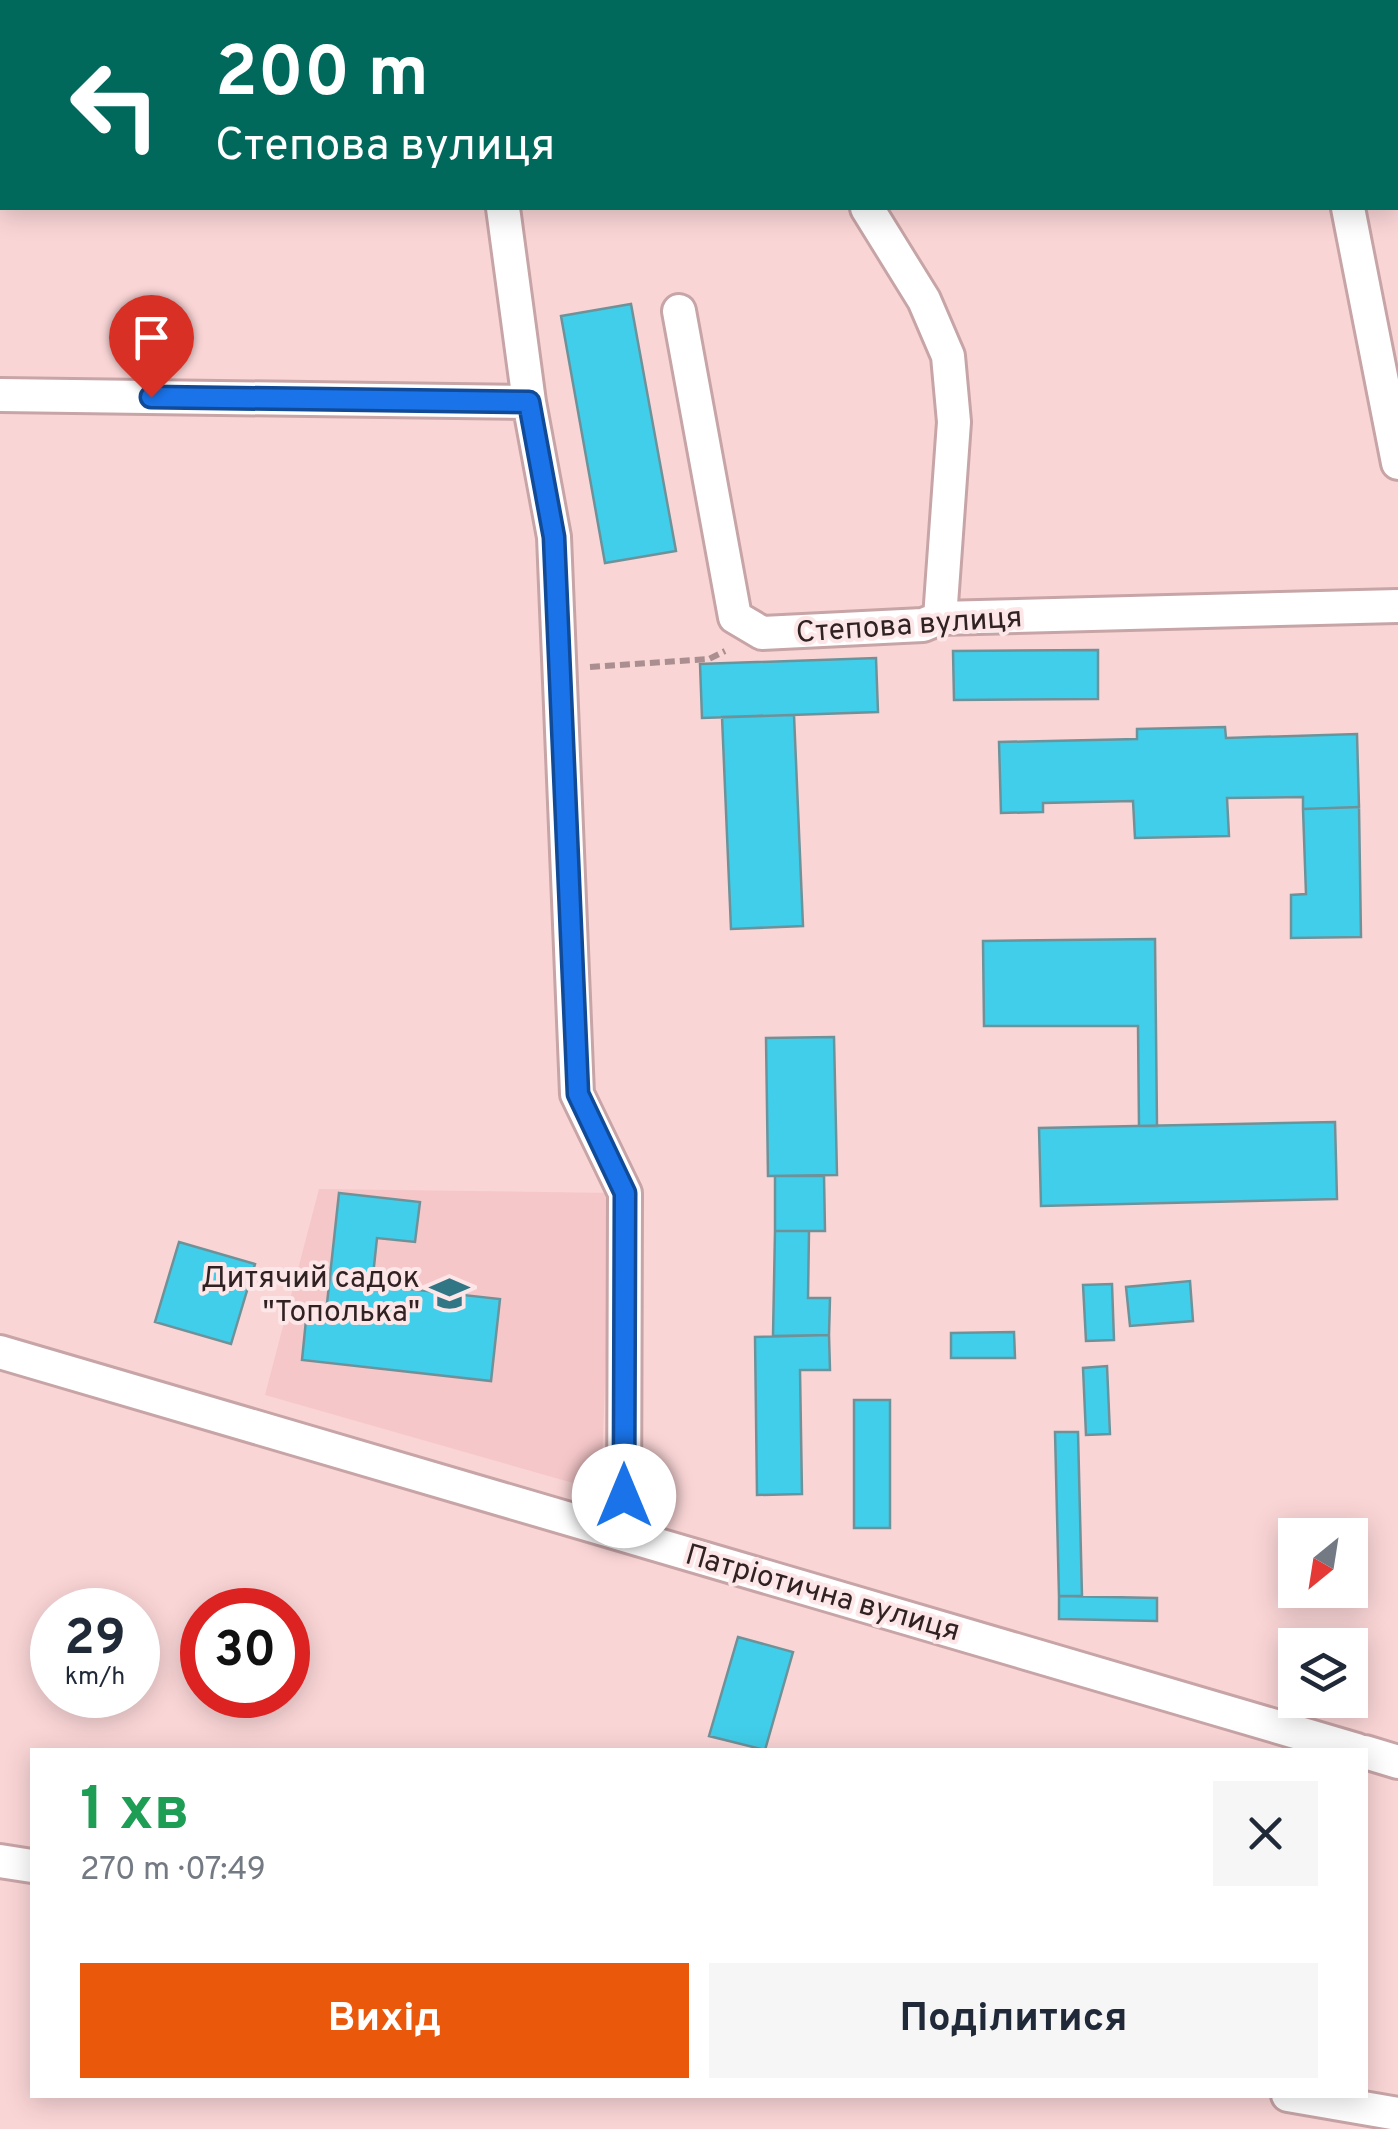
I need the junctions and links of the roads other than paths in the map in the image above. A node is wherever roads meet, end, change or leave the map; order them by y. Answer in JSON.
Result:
{"nodes":[{"id":1,"x":503,"y":210,"type":"edge"},
{"id":2,"x":867,"y":210,"type":"edge"},
{"id":3,"x":1348,"y":210,"type":"edge"},
{"id":4,"x":678,"y":310,"type":"dead end"},
{"id":5,"x":0,"y":394,"type":"edge"},
{"id":6,"x":529,"y":402,"type":"junction"},
{"id":7,"x":1398,"y":462,"type":"edge"},
{"id":8,"x":1398,"y":606,"type":"edge"},
{"id":9,"x":940,"y":618,"type":"junction"},
{"id":10,"x":0,"y":1352,"type":"edge"},
{"id":11,"x":624,"y":1533,"type":"junction"},
{"id":12,"x":1350,"y":1748,"type":"edge"},
{"id":13,"x":1368,"y":1753,"type":"edge"},
{"id":14,"x":1398,"y":1762,"type":"edge"},
{"id":15,"x":0,"y":1860,"type":"edge"},
{"id":16,"x":30,"y":1866,"type":"edge"},
{"id":17,"x":1305,"y":2098,"type":"edge"},
{"id":18,"x":1398,"y":2114,"type":"edge"}],
"edges":[{"from":1,"to":6,"type":"street"},
{"from":2,"to":9,"type":"street"},
{"from":3,"to":7,"type":"street"},
{"from":4,"to":9,"type":"street","name":"Степова вулиця"},
{"from":5,"to":6,"type":"street"},
{"from":6,"to":11,"type":"street"},
{"from":8,"to":9,"type":"street","name":"Степова вулиця"},
{"from":10,"to":11,"type":"street","name":"Патріотична вулиця"},
{"from":11,"to":12,"type":"street","name":"Патріотична вулиця"},
{"from":13,"to":14,"type":"street"},
{"from":15,"to":16,"type":"street"},
{"from":17,"to":18,"type":"street"}]}
